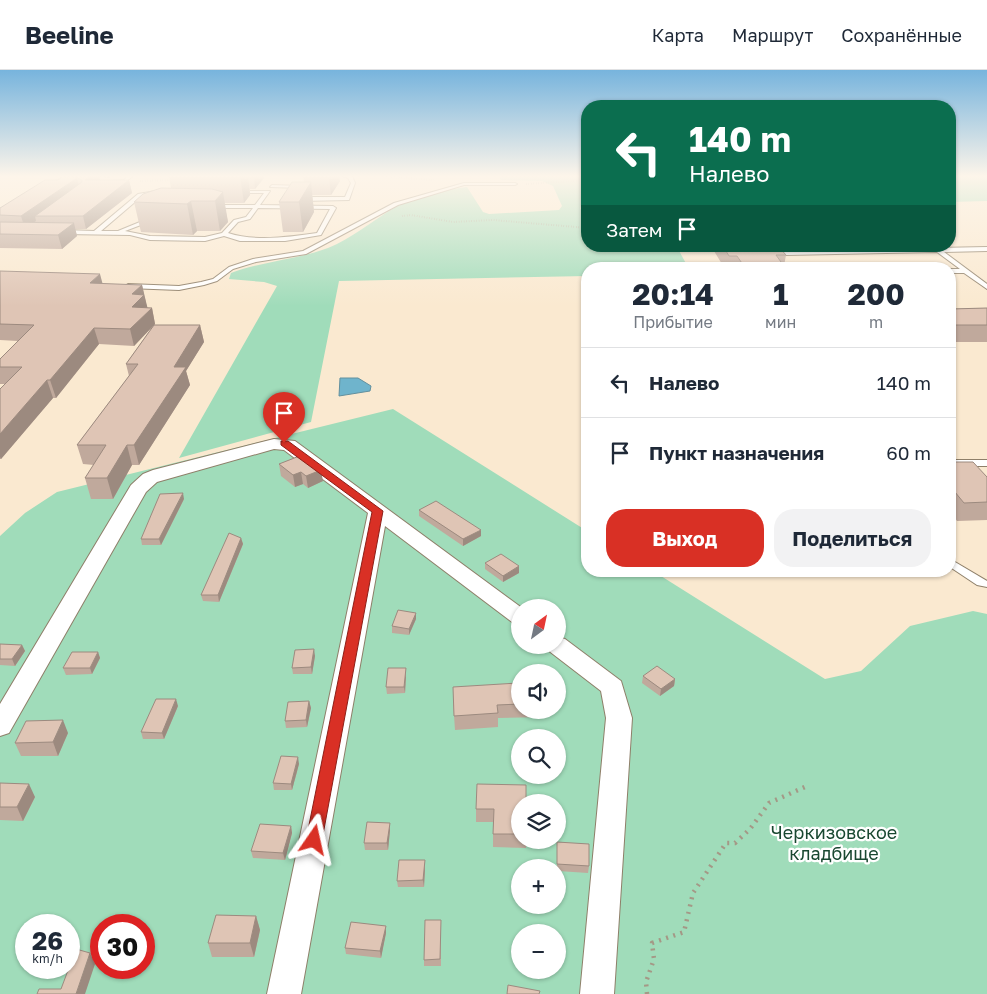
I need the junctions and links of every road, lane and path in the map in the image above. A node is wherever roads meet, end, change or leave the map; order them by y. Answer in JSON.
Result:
{"nodes":[{"id":1,"x":111,"y":219,"type":"edge"},
{"id":2,"x":153,"y":219,"type":"edge"},
{"id":3,"x":230,"y":219,"type":"edge"},
{"id":4,"x":244,"y":219,"type":"edge"},
{"id":5,"x":327,"y":219,"type":"edge"},
{"id":6,"x":371,"y":219,"type":"edge"},
{"id":7,"x":436,"y":219,"type":"edge"},
{"id":8,"x":236,"y":221,"type":"junction"},
{"id":9,"x":581,"y":227,"type":"edge"},
{"id":10,"x":57,"y":232,"type":"edge"},
{"id":11,"x":96,"y":232,"type":"junction"},
{"id":12,"x":117,"y":233,"type":"junction"},
{"id":13,"x":224,"y":234,"type":"junction"},
{"id":14,"x":987,"y":249,"type":"edge"},
{"id":15,"x":956,"y":250,"type":"edge"},
{"id":16,"x":836,"y":252,"type":"edge"},
{"id":17,"x":941,"y":252,"type":"edge"},
{"id":18,"x":785,"y":253,"type":"edge"},
{"id":19,"x":953,"y":262,"type":"edge"},
{"id":20,"x":956,"y":264,"type":"edge"},
{"id":21,"x":956,"y":271,"type":"edge"},
{"id":22,"x":965,"y":271,"type":"junction"},
{"id":23,"x":118,"y":286,"type":"edge"},
{"id":24,"x":987,"y":287,"type":"edge"},
{"id":25,"x":956,"y":463,"type":"edge"},
{"id":26,"x":987,"y":463,"type":"edge"},
{"id":27,"x":378,"y":511,"type":"junction"},
{"id":28,"x":956,"y":566,"type":"edge"},
{"id":29,"x":987,"y":584,"type":"edge"},
{"id":30,"x":511,"y":611,"type":"edge"},
{"id":31,"x":566,"y":652,"type":"edge"},
{"id":32,"x":0,"y":726,"type":"edge"},
{"id":33,"x":807,"y":786,"type":"dead end"},
{"id":34,"x":284,"y":994,"type":"edge"},
{"id":35,"x":597,"y":994,"type":"edge"},
{"id":36,"x":647,"y":994,"type":"edge"}],
"edges":[{"from":1,"to":11,"type":"lane"},
{"from":2,"to":12,"type":"lane"},
{"from":3,"to":8,"type":"lane"},
{"from":4,"to":8,"type":"lane"},
{"from":5,"to":13,"type":"lane"},
{"from":6,"to":23,"type":"lane"},
{"from":7,"to":9,"type":"path"},
{"from":8,"to":13,"type":"lane"},
{"from":10,"to":11,"type":"lane"},
{"from":11,"to":12,"type":"lane"},
{"from":12,"to":13,"type":"lane"},
{"from":14,"to":15,"type":"lane"},
{"from":16,"to":18,"type":"lane"},
{"from":17,"to":19,"type":"lane"},
{"from":20,"to":22,"type":"lane"},
{"from":21,"to":22,"type":"lane"},
{"from":22,"to":24,"type":"lane"},
{"from":25,"to":26,"type":"lane"},
{"from":27,"to":30,"type":"street"},
{"from":27,"to":32,"type":"street"},
{"from":27,"to":34,"type":"street"},
{"from":28,"to":29,"type":"lane"},
{"from":31,"to":35,"type":"street"},
{"from":33,"to":36,"type":"path"}]}
